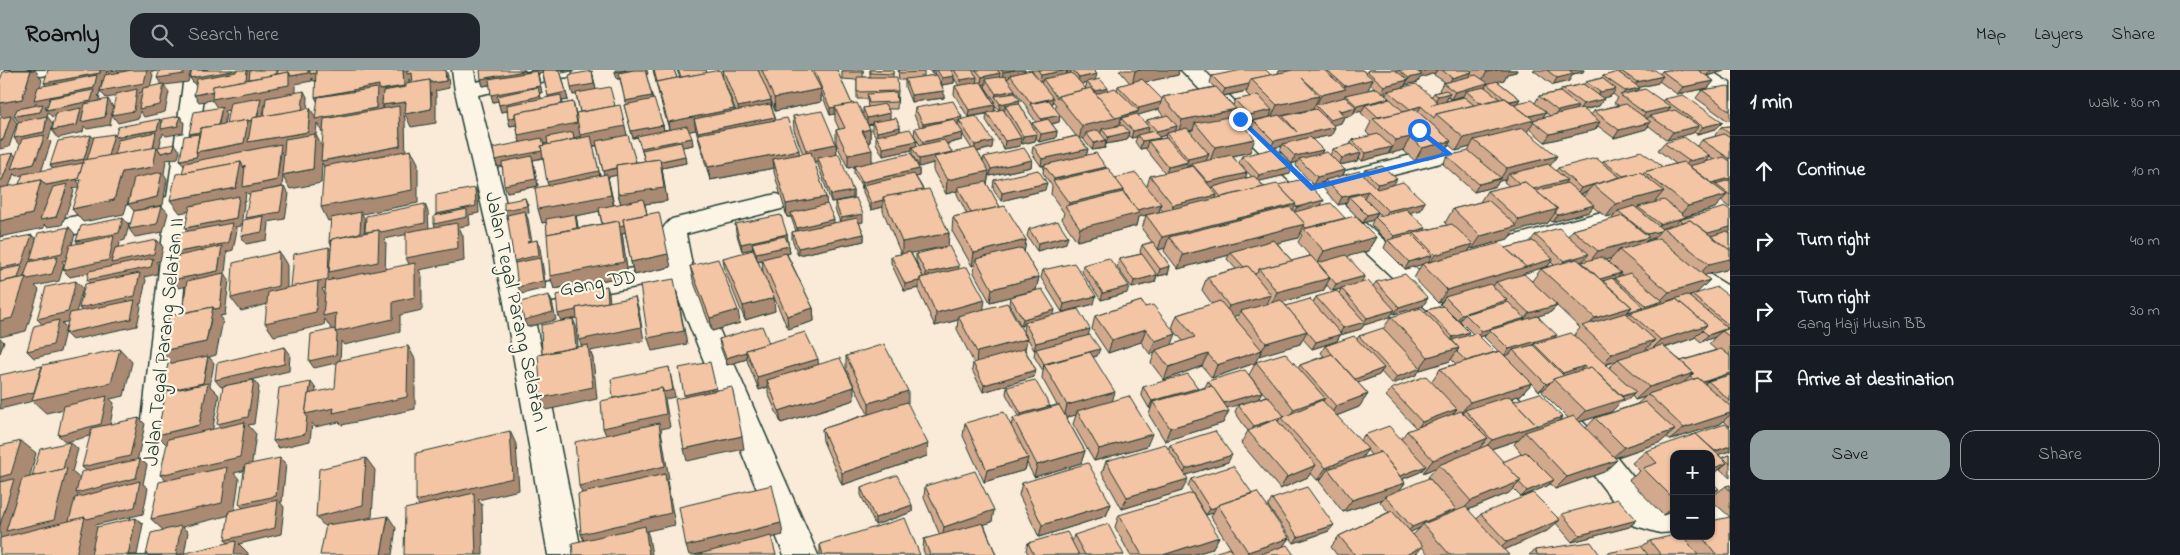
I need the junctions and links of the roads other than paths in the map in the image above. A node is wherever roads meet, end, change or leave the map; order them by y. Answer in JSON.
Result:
{"nodes":[{"id":1,"x":40,"y":70,"type":"edge"},
{"id":2,"x":196,"y":70,"type":"edge"},
{"id":3,"x":1192,"y":70,"type":"edge"},
{"id":4,"x":561,"y":72,"type":"edge"},
{"id":5,"x":7,"y":74,"type":"edge"},
{"id":6,"x":1701,"y":74,"type":"edge"},
{"id":7,"x":1730,"y":76,"type":"edge"},
{"id":8,"x":464,"y":80,"type":"edge"},
{"id":9,"x":1730,"y":92,"type":"edge"},
{"id":10,"x":1524,"y":135,"type":"edge"},
{"id":11,"x":1426,"y":136,"type":"edge"},
{"id":12,"x":1449,"y":154,"type":"junction"},
{"id":13,"x":1311,"y":188,"type":"junction"},
{"id":14,"x":776,"y":202,"type":"dead end"},
{"id":15,"x":180,"y":203,"type":"junction"},
{"id":16,"x":0,"y":241,"type":"edge"},
{"id":17,"x":680,"y":270,"type":"junction"},
{"id":18,"x":1406,"y":275,"type":"junction"},
{"id":19,"x":517,"y":297,"type":"junction"},
{"id":20,"x":1730,"y":300,"type":"edge"},
{"id":21,"x":1670,"y":517,"type":"edge"},
{"id":22,"x":1715,"y":517,"type":"edge"},
{"id":23,"x":1730,"y":524,"type":"edge"},
{"id":24,"x":144,"y":555,"type":"edge"},
{"id":25,"x":565,"y":555,"type":"edge"},
{"id":26,"x":801,"y":555,"type":"edge"}],
"edges":[{"from":1,"to":5,"type":"street"},
{"from":2,"to":15,"type":"street","name":"Jalan Tegal Parang Selatan II"},
{"from":3,"to":13,"type":"street"},
{"from":4,"to":8,"type":"street"},
{"from":6,"to":7,"type":"street"},
{"from":6,"to":9,"type":"street"},
{"from":8,"to":19,"type":"street","name":"Jalan Tegal Parang Selatan I"},
{"from":10,"to":12,"type":"street"},
{"from":11,"to":12,"type":"street"},
{"from":12,"to":13,"type":"street"},
{"from":13,"to":18,"type":"street"},
{"from":14,"to":17,"type":"street"},
{"from":15,"to":16,"type":"street"},
{"from":15,"to":24,"type":"street","name":"Jalan Tegal Parang Selatan II"},
{"from":17,"to":19,"type":"street","name":"Gang DD"},
{"from":17,"to":26,"type":"street"},
{"from":18,"to":20,"type":"street"},
{"from":18,"to":21,"type":"street"},
{"from":19,"to":25,"type":"street","name":"Jalan Tegal Parang Selatan I"},
{"from":22,"to":23,"type":"street"}]}
